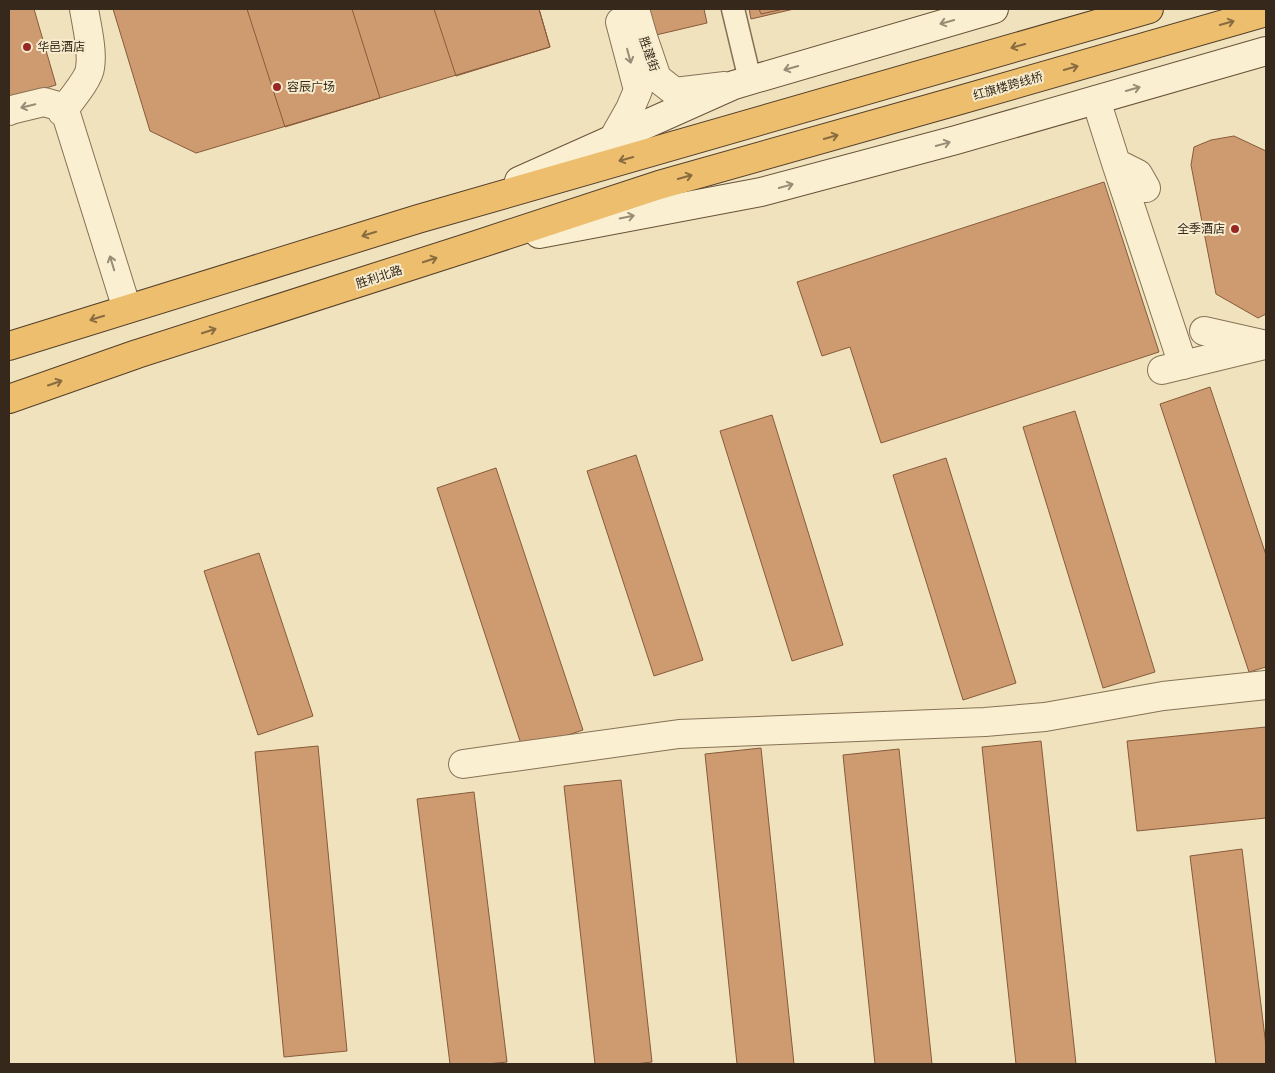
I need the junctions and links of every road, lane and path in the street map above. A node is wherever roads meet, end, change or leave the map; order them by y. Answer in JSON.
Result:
{"nodes":[{"id":1,"x":84,"y":9,"type":"edge"},
{"id":2,"x":617,"y":9,"type":"edge"},
{"id":3,"x":635,"y":9,"type":"edge"},
{"id":4,"x":733,"y":9,"type":"edge"},
{"id":5,"x":994,"y":9,"type":"edge"},
{"id":6,"x":1149,"y":9,"type":"edge"},
{"id":7,"x":1266,"y":12,"type":"edge"},
{"id":8,"x":1266,"y":51,"type":"edge"},
{"id":9,"x":742,"y":82,"type":"junction"},
{"id":10,"x":1096,"y":100,"type":"junction"},
{"id":11,"x":9,"y":111,"type":"edge"},
{"id":12,"x":62,"y":112,"type":"junction"},
{"id":13,"x":613,"y":139,"type":"junction"},
{"id":14,"x":750,"y":159,"type":"joint"},
{"id":15,"x":1116,"y":163,"type":"junction"},
{"id":16,"x":1146,"y":188,"type":"dead end"},
{"id":17,"x":466,"y":205,"type":"junction"},
{"id":18,"x":476,"y":245,"type":"junction"},
{"id":19,"x":127,"y":309,"type":"junction"},
{"id":20,"x":1204,"y":331,"type":"dead end"},
{"id":21,"x":1265,"y":345,"type":"edge"},
{"id":22,"x":9,"y":346,"type":"edge"},
{"id":23,"x":9,"y":399,"type":"edge"},
{"id":24,"x":1266,"y":685,"type":"edge"},
{"id":25,"x":464,"y":764,"type":"dead end"}],
"edges":[{"from":1,"to":12,"type":"street"},
{"from":2,"to":13,"type":"street","name":"胜建街","one_way":true},
{"from":3,"to":9,"type":"street","name":"胜建街"},
{"from":4,"to":9,"type":"street"},
{"from":5,"to":9,"type":"street","one_way":true},
{"from":6,"to":17,"type":"highway","one_way":true},
{"from":14,"to":7,"type":"highway","name":"红旗楼跨线桥","one_way":true},
{"from":10,"to":8,"type":"street","one_way":true},
{"from":9,"to":13,"type":"street"},
{"from":10,"to":15,"type":"street"},
{"from":18,"to":10,"type":"street","one_way":true},
{"from":12,"to":11,"type":"street","one_way":true},
{"from":19,"to":12,"type":"street","one_way":true},
{"from":13,"to":17,"type":"street"},
{"from":18,"to":14,"type":"highway","name":"胜利北路","one_way":true},
{"from":15,"to":16,"type":"street"},
{"from":15,"to":21,"type":"street"},
{"from":17,"to":19,"type":"highway","one_way":true},
{"from":23,"to":18,"type":"highway","name":"胜利北路","one_way":true},
{"from":19,"to":22,"type":"highway","one_way":true},
{"from":20,"to":21,"type":"street"},
{"from":24,"to":25,"type":"street"}]}
